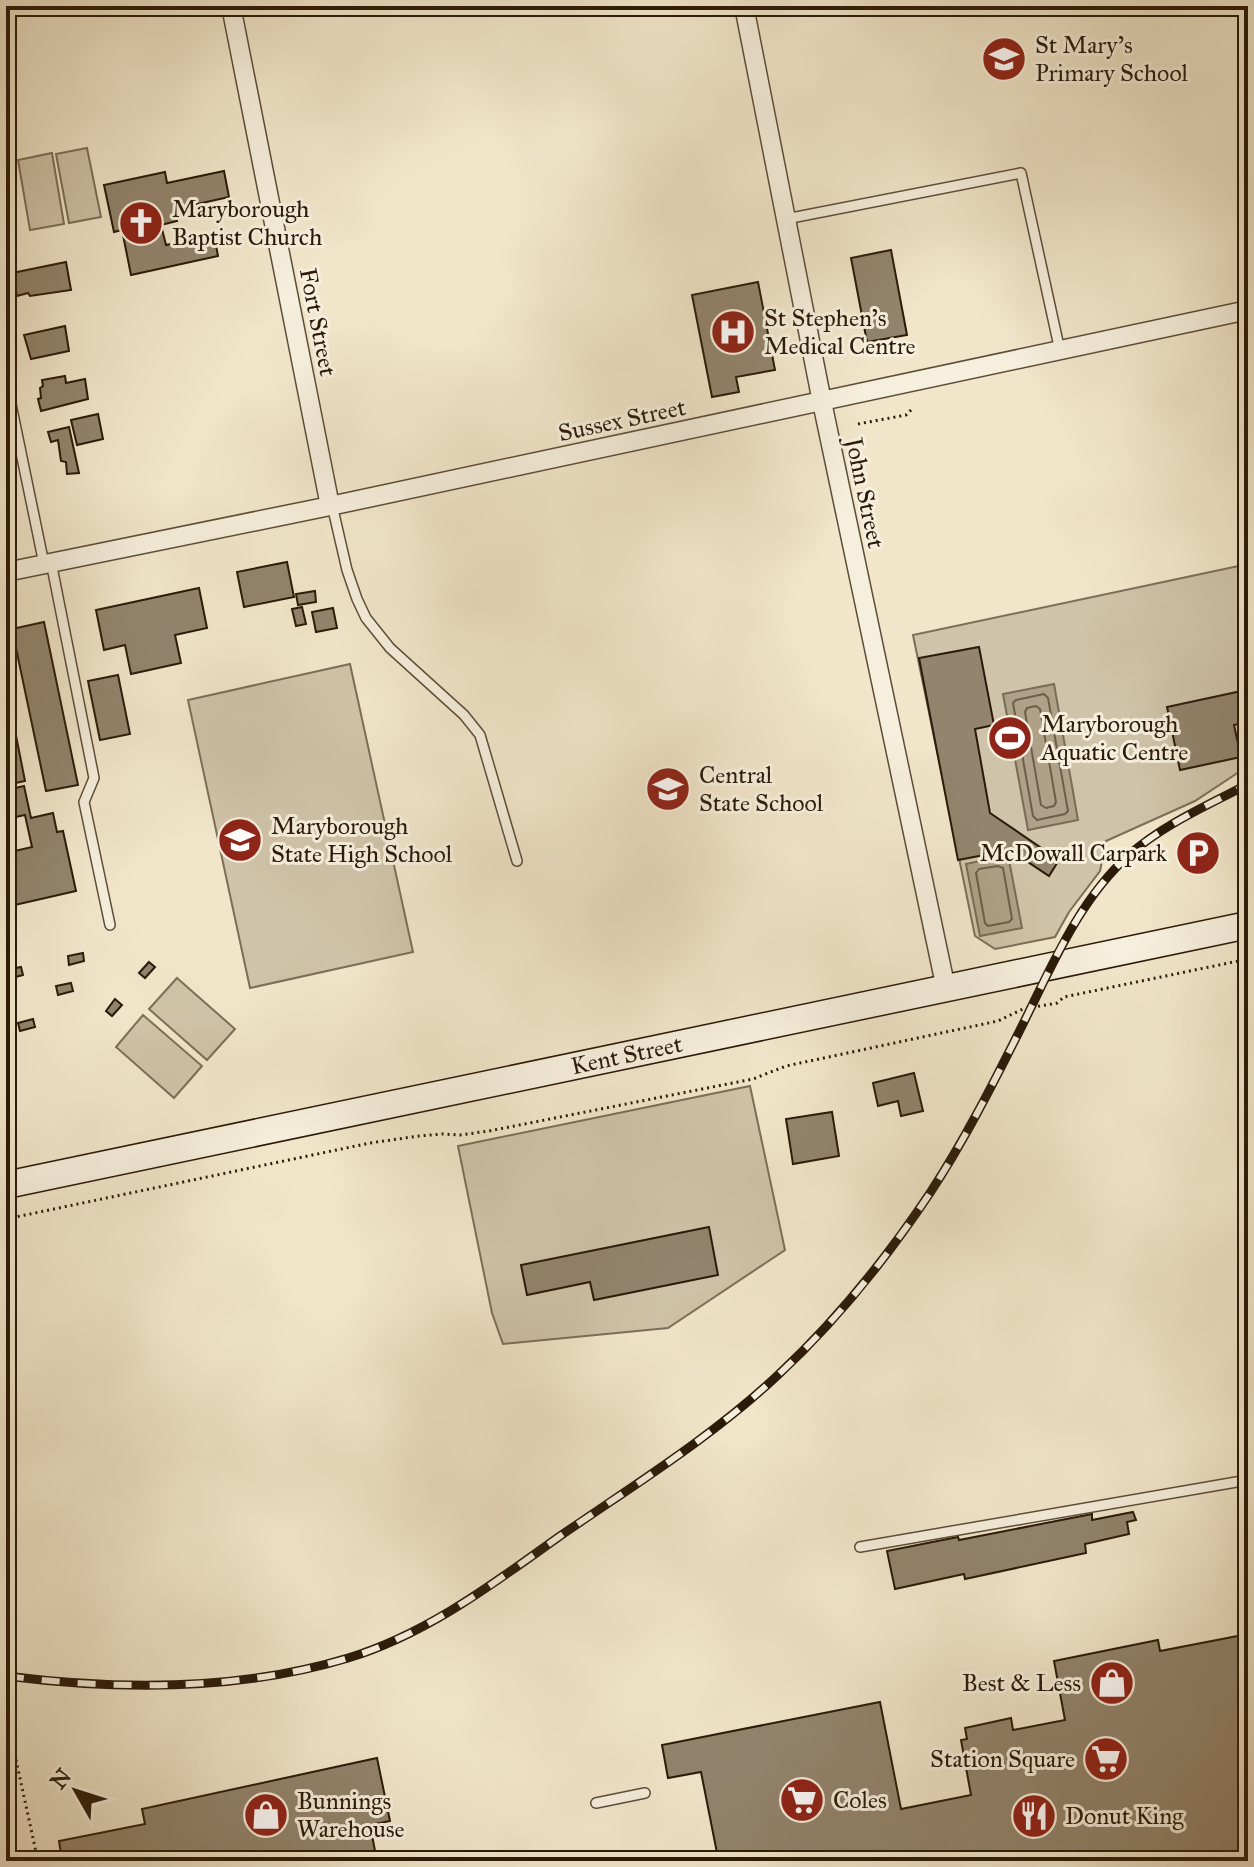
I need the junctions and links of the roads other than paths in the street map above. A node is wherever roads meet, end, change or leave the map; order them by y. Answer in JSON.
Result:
{"nodes":[{"id":1,"x":231,"y":6,"type":"edge"},
{"id":2,"x":744,"y":6,"type":"edge"},
{"id":3,"x":786,"y":219,"type":"junction"},
{"id":4,"x":1248,"y":310,"type":"edge"},
{"id":5,"x":1060,"y":351,"type":"junction"},
{"id":6,"x":6,"y":380,"type":"edge"},
{"id":7,"x":822,"y":402,"type":"junction"},
{"id":8,"x":331,"y":506,"type":"junction"},
{"id":9,"x":48,"y":563,"type":"junction"},
{"id":10,"x":6,"y":572,"type":"edge"},
{"id":11,"x":517,"y":861,"type":"dead end"},
{"id":12,"x":110,"y":925,"type":"dead end"},
{"id":13,"x":1248,"y":925,"type":"edge"},
{"id":14,"x":946,"y":989,"type":"junction"},
{"id":15,"x":6,"y":1185,"type":"edge"},
{"id":16,"x":1248,"y":1480,"type":"edge"},
{"id":17,"x":860,"y":1547,"type":"dead end"},
{"id":18,"x":645,"y":1793,"type":"dead end"},
{"id":19,"x":596,"y":1803,"type":"dead end"}],
"edges":[{"from":1,"to":8,"type":"street","name":"Fort Street"},
{"from":2,"to":3,"type":"street","name":"John Street"},
{"from":3,"to":5,"type":"lane"},
{"from":3,"to":7,"type":"street","name":"John Street"},
{"from":4,"to":5,"type":"street","name":"Sussex Street"},
{"from":5,"to":7,"type":"street","name":"Sussex Street"},
{"from":6,"to":9,"type":"lane"},
{"from":7,"to":8,"type":"street","name":"Sussex Street"},
{"from":7,"to":14,"type":"street","name":"John Street"},
{"from":8,"to":9,"type":"street","name":"Sussex Street"},
{"from":8,"to":11,"type":"lane"},
{"from":9,"to":10,"type":"street","name":"Sussex Street"},
{"from":9,"to":12,"type":"lane"},
{"from":13,"to":14,"type":"main road","name":"Kent Street"},
{"from":14,"to":15,"type":"main road","name":"Kent Street"},
{"from":16,"to":17,"type":"lane"},
{"from":18,"to":19,"type":"lane"}]}
